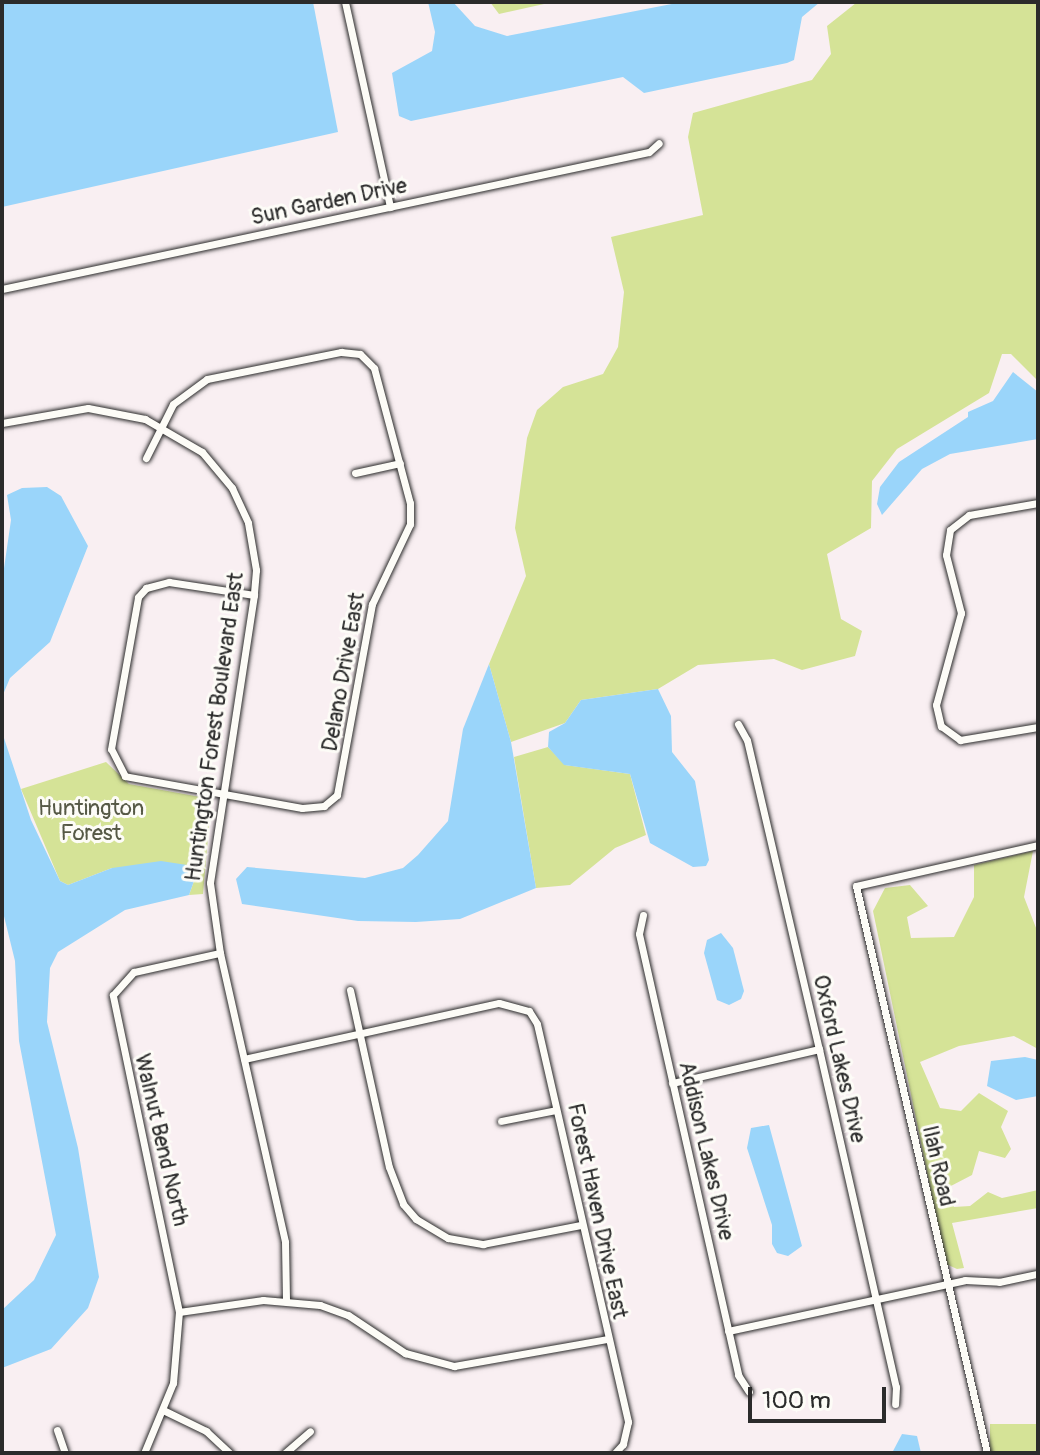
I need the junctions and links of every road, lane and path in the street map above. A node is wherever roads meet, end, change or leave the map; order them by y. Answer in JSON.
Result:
{"nodes":[{"id":1,"x":345,"y":2,"type":"edge"},
{"id":2,"x":659,"y":143,"type":"dead end"},
{"id":3,"x":390,"y":207,"type":"junction"},
{"id":4,"x":2,"y":289,"type":"edge"},
{"id":5,"x":2,"y":423,"type":"edge"},
{"id":6,"x":161,"y":426,"type":"junction"},
{"id":7,"x":146,"y":458,"type":"dead end"},
{"id":8,"x":400,"y":463,"type":"junction"},
{"id":9,"x":355,"y":473,"type":"dead end"},
{"id":10,"x":1038,"y":503,"type":"edge"},
{"id":11,"x":254,"y":595,"type":"junction"},
{"id":12,"x":738,"y":724,"type":"dead end"},
{"id":13,"x":1038,"y":727,"type":"edge"},
{"id":14,"x":222,"y":794,"type":"junction"},
{"id":15,"x":1038,"y":845,"type":"edge"},
{"id":16,"x":643,"y":915,"type":"dead end"},
{"id":17,"x":220,"y":953,"type":"junction"},
{"id":18,"x":350,"y":990,"type":"dead end"},
{"id":19,"x":358,"y":1034,"type":"junction"},
{"id":20,"x":819,"y":1049,"type":"junction"},
{"id":21,"x":244,"y":1059,"type":"junction"},
{"id":22,"x":672,"y":1083,"type":"junction"},
{"id":23,"x":556,"y":1110,"type":"junction"},
{"id":24,"x":501,"y":1121,"type":"dead end"},
{"id":25,"x":581,"y":1225,"type":"junction"},
{"id":26,"x":1038,"y":1274,"type":"edge"},
{"id":27,"x":947,"y":1284,"type":"junction"},
{"id":28,"x":875,"y":1298,"type":"junction"},
{"id":29,"x":286,"y":1301,"type":"junction"},
{"id":30,"x":179,"y":1312,"type":"junction"},
{"id":31,"x":728,"y":1331,"type":"junction"},
{"id":32,"x":607,"y":1339,"type":"junction"},
{"id":33,"x":749,"y":1392,"type":"dead end"},
{"id":34,"x":895,"y":1404,"type":"dead end"},
{"id":35,"x":165,"y":1411,"type":"junction"},
{"id":36,"x":57,"y":1430,"type":"dead end"},
{"id":37,"x":310,"y":1431,"type":"dead end"},
{"id":38,"x":65,"y":1453,"type":"edge"},
{"id":39,"x":144,"y":1453,"type":"edge"},
{"id":40,"x":230,"y":1453,"type":"edge"},
{"id":41,"x":285,"y":1453,"type":"edge"},
{"id":42,"x":615,"y":1453,"type":"edge"},
{"id":43,"x":987,"y":1453,"type":"edge"}],
"edges":[{"from":1,"to":3,"type":"street"},
{"from":2,"to":3,"type":"street","name":"Sun Garden Drive"},
{"from":3,"to":4,"type":"street","name":"Sun Garden Drive"},
{"from":5,"to":6,"type":"street","name":"Huntington Forest Boulevard East"},
{"from":6,"to":7,"type":"street"},
{"from":6,"to":8,"type":"street","name":"Delano Drive East"},
{"from":6,"to":11,"type":"street","name":"Huntington Forest Boulevard East"},
{"from":8,"to":9,"type":"street"},
{"from":8,"to":14,"type":"street","name":"Delano Drive East"},
{"from":10,"to":13,"type":"street"},
{"from":11,"to":14,"type":"street","name":"Huntington Forest Boulevard East"},
{"from":11,"to":14,"type":"street"},
{"from":12,"to":20,"type":"street","name":"Oxford Lakes Drive"},
{"from":14,"to":17,"type":"street","name":"Huntington Forest Boulevard East"},
{"from":15,"to":27,"type":"street","name":"Ilah Road"},
{"from":16,"to":22,"type":"street","name":"Addison Lakes Drive"},
{"from":17,"to":21,"type":"street","name":"Huntington Forest Boulevard East"},
{"from":17,"to":30,"type":"street","name":"Walnut Bend North"},
{"from":18,"to":19,"type":"street"},
{"from":19,"to":21,"type":"street"},
{"from":19,"to":23,"type":"street","name":"Forest Haven Drive East"},
{"from":19,"to":25,"type":"street"},
{"from":20,"to":22,"type":"street"},
{"from":20,"to":28,"type":"street","name":"Oxford Lakes Drive"},
{"from":21,"to":29,"type":"street","name":"Huntington Forest Boulevard East"},
{"from":22,"to":31,"type":"street","name":"Addison Lakes Drive"},
{"from":23,"to":24,"type":"street"},
{"from":23,"to":25,"type":"street","name":"Forest Haven Drive East"},
{"from":25,"to":32,"type":"street","name":"Forest Haven Drive East"},
{"from":26,"to":27,"type":"street"},
{"from":27,"to":28,"type":"street"},
{"from":27,"to":43,"type":"street","name":"Ilah Road"},
{"from":28,"to":31,"type":"street"},
{"from":28,"to":34,"type":"street","name":"Oxford Lakes Drive"},
{"from":29,"to":30,"type":"street"},
{"from":29,"to":32,"type":"street"},
{"from":30,"to":35,"type":"street","name":"Walnut Bend North"},
{"from":31,"to":33,"type":"street","name":"Addison Lakes Drive"},
{"from":32,"to":42,"type":"street","name":"Forest Haven Drive East"},
{"from":35,"to":39,"type":"street","name":"Walnut Bend North"},
{"from":35,"to":40,"type":"street"},
{"from":36,"to":38,"type":"street"},
{"from":37,"to":41,"type":"street"}]}
